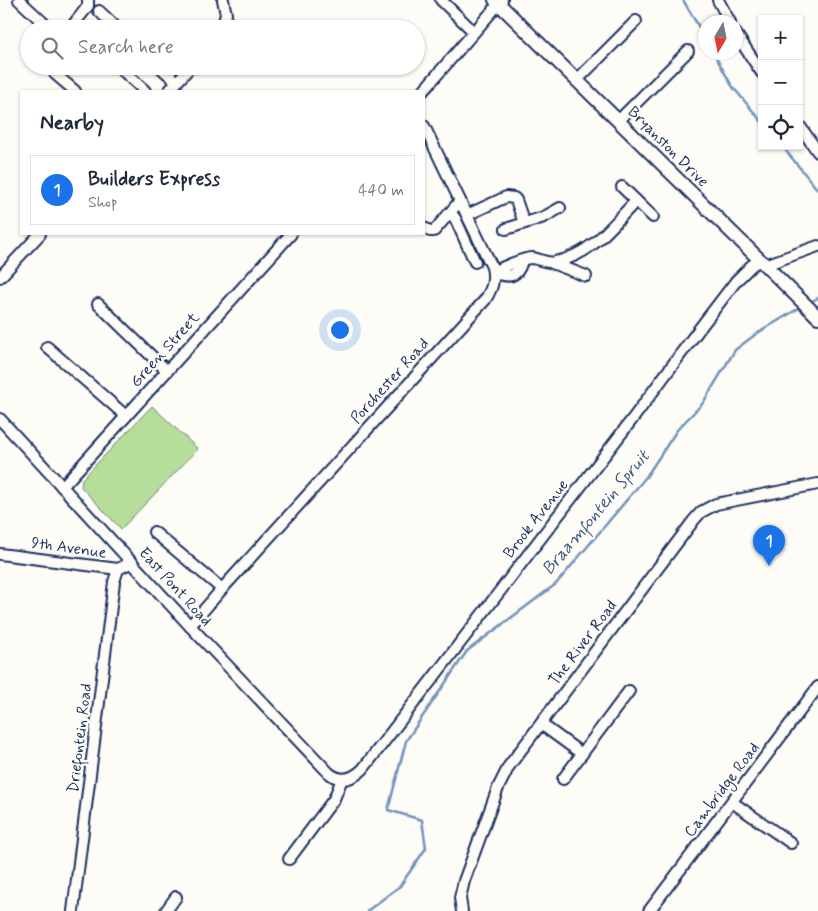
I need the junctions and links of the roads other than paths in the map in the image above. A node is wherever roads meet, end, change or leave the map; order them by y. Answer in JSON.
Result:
{"nodes":[{"id":1,"x":20,"y":0,"type":"edge"},
{"id":2,"x":88,"y":0,"type":"edge"},
{"id":3,"x":223,"y":0,"type":"edge"},
{"id":4,"x":441,"y":0,"type":"edge"},
{"id":5,"x":718,"y":0,"type":"edge"},
{"id":6,"x":498,"y":1,"type":"edge"},
{"id":7,"x":99,"y":10,"type":"dead end"},
{"id":8,"x":726,"y":15,"type":"edge"},
{"id":9,"x":41,"y":20,"type":"edge"},
{"id":10,"x":77,"y":20,"type":"edge"},
{"id":11,"x":109,"y":20,"type":"edge"},
{"id":12,"x":224,"y":20,"type":"edge"},
{"id":13,"x":636,"y":21,"type":"dead end"},
{"id":14,"x":474,"y":32,"type":"junction"},
{"id":15,"x":743,"y":44,"type":"edge"},
{"id":16,"x":688,"y":51,"type":"dead end"},
{"id":17,"x":758,"y":66,"type":"edge"},
{"id":18,"x":56,"y":75,"type":"edge"},
{"id":19,"x":128,"y":75,"type":"edge"},
{"id":20,"x":169,"y":75,"type":"edge"},
{"id":21,"x":183,"y":75,"type":"edge"},
{"id":22,"x":577,"y":80,"type":"junction"},
{"id":23,"x":177,"y":82,"type":"junction"},
{"id":24,"x":74,"y":90,"type":"edge"},
{"id":25,"x":144,"y":90,"type":"edge"},
{"id":26,"x":170,"y":90,"type":"edge"},
{"id":27,"x":424,"y":90,"type":"edge"},
{"id":28,"x":618,"y":121,"type":"junction"},
{"id":29,"x":425,"y":128,"type":"edge"},
{"id":30,"x":803,"y":131,"type":"edge"},
{"id":31,"x":818,"y":152,"type":"edge"},
{"id":32,"x":622,"y":188,"type":"dead end"},
{"id":33,"x":460,"y":201,"type":"junction"},
{"id":34,"x":636,"y":201,"type":"junction"},
{"id":35,"x":560,"y":208,"type":"dead end"},
{"id":36,"x":450,"y":213,"type":"junction"},
{"id":37,"x":467,"y":215,"type":"junction"},
{"id":38,"x":654,"y":218,"type":"dead end"},
{"id":39,"x":524,"y":223,"type":"junction"},
{"id":40,"x":425,"y":228,"type":"edge"},
{"id":41,"x":506,"y":229,"type":"dead end"},
{"id":42,"x":39,"y":235,"type":"edge"},
{"id":43,"x":291,"y":235,"type":"edge"},
{"id":44,"x":818,"y":246,"type":"edge"},
{"id":45,"x":475,"y":262,"type":"dead end"},
{"id":46,"x":552,"y":263,"type":"junction"},
{"id":47,"x":762,"y":263,"type":"junction"},
{"id":48,"x":493,"y":273,"type":"junction"},
{"id":49,"x":586,"y":276,"type":"dead end"},
{"id":50,"x":0,"y":277,"type":"edge"},
{"id":51,"x":98,"y":304,"type":"dead end"},
{"id":52,"x":818,"y":318,"type":"edge"},
{"id":53,"x":46,"y":347,"type":"dead end"},
{"id":54,"x":167,"y":371,"type":"junction"},
{"id":55,"x":126,"y":416,"type":"junction"},
{"id":56,"x":0,"y":419,"type":"edge"},
{"id":57,"x":818,"y":484,"type":"edge"},
{"id":58,"x":62,"y":487,"type":"junction"},
{"id":59,"x":154,"y":532,"type":"dead end"},
{"id":60,"x":0,"y":554,"type":"edge"},
{"id":61,"x":132,"y":562,"type":"junction"},
{"id":62,"x":118,"y":569,"type":"junction"},
{"id":63,"x":222,"y":589,"type":"junction"},
{"id":64,"x":190,"y":626,"type":"junction"},
{"id":65,"x":818,"y":687,"type":"edge"},
{"id":66,"x":629,"y":691,"type":"dead end"},
{"id":67,"x":541,"y":724,"type":"junction"},
{"id":68,"x":582,"y":754,"type":"junction"},
{"id":69,"x":342,"y":779,"type":"junction"},
{"id":70,"x":563,"y":780,"type":"dead end"},
{"id":71,"x":732,"y":802,"type":"junction"},
{"id":72,"x":791,"y":844,"type":"dead end"},
{"id":73,"x":289,"y":859,"type":"dead end"},
{"id":74,"x":176,"y":897,"type":"dead end"},
{"id":75,"x":73,"y":911,"type":"edge"},
{"id":76,"x":166,"y":911,"type":"edge"},
{"id":77,"x":462,"y":911,"type":"edge"},
{"id":78,"x":649,"y":911,"type":"edge"}],
"edges":[{"from":1,"to":9,"type":"street"},
{"from":2,"to":10,"type":"street"},
{"from":3,"to":12,"type":"street"},
{"from":4,"to":14,"type":"street"},
{"from":5,"to":8,"type":"street"},
{"from":6,"to":14,"type":"street"},
{"from":6,"to":22,"type":"main road","name":"Bryanston Drive"},
{"from":7,"to":11,"type":"street"},
{"from":13,"to":22,"type":"street"},
{"from":14,"to":27,"type":"street"},
{"from":15,"to":17,"type":"street"},
{"from":16,"to":28,"type":"street"},
{"from":18,"to":24,"type":"street"},
{"from":19,"to":25,"type":"street"},
{"from":20,"to":23,"type":"street"},
{"from":21,"to":23,"type":"street"},
{"from":22,"to":28,"type":"main road","name":"Bryanston Drive"},
{"from":23,"to":26,"type":"street"},
{"from":28,"to":47,"type":"main road","name":"Bryanston Drive"},
{"from":29,"to":33,"type":"street"},
{"from":30,"to":31,"type":"street"},
{"from":32,"to":34,"type":"street"},
{"from":33,"to":36,"type":"street"},
{"from":33,"to":37,"type":"street"},
{"from":34,"to":38,"type":"street"},
{"from":34,"to":46,"type":"street"},
{"from":35,"to":39,"type":"street"},
{"from":36,"to":40,"type":"street"},
{"from":36,"to":45,"type":"street"},
{"from":37,"to":39,"type":"street"},
{"from":37,"to":48,"type":"street"},
{"from":39,"to":41,"type":"street"},
{"from":42,"to":50,"type":"street"},
{"from":43,"to":54,"type":"street","name":"Green Street"},
{"from":44,"to":47,"type":"street","name":"Brook Avenue"},
{"from":46,"to":48,"type":"street"},
{"from":46,"to":49,"type":"street"},
{"from":47,"to":52,"type":"main road","name":"Bryanston Drive"},
{"from":47,"to":69,"type":"street","name":"Brook Avenue"},
{"from":48,"to":63,"type":"street","name":"Porchester Road"},
{"from":51,"to":54,"type":"street"},
{"from":53,"to":55,"type":"street"},
{"from":54,"to":55,"type":"street","name":"Green Street"},
{"from":55,"to":58,"type":"street","name":"Green Street"},
{"from":56,"to":58,"type":"street","name":"East Pont Road"},
{"from":57,"to":67,"type":"street","name":"The River Road"},
{"from":58,"to":61,"type":"street","name":"East Pont Road"},
{"from":59,"to":63,"type":"street"},
{"from":60,"to":62,"type":"street","name":"9th Avenue"},
{"from":61,"to":62,"type":"street","name":"9th Avenue"},
{"from":61,"to":64,"type":"street","name":"East Pont Road"},
{"from":62,"to":75,"type":"street","name":"Driefontein Road"},
{"from":63,"to":64,"type":"street","name":"Porchester Road"},
{"from":64,"to":69,"type":"street","name":"East Pont Road"},
{"from":65,"to":71,"type":"street","name":"Cambridge Road"},
{"from":66,"to":68,"type":"street"},
{"from":67,"to":68,"type":"street"},
{"from":67,"to":77,"type":"street","name":"The River Road"},
{"from":68,"to":70,"type":"street"},
{"from":69,"to":73,"type":"street"},
{"from":71,"to":72,"type":"street"},
{"from":71,"to":78,"type":"street","name":"Cambridge Road"},
{"from":74,"to":76,"type":"street"}]}
